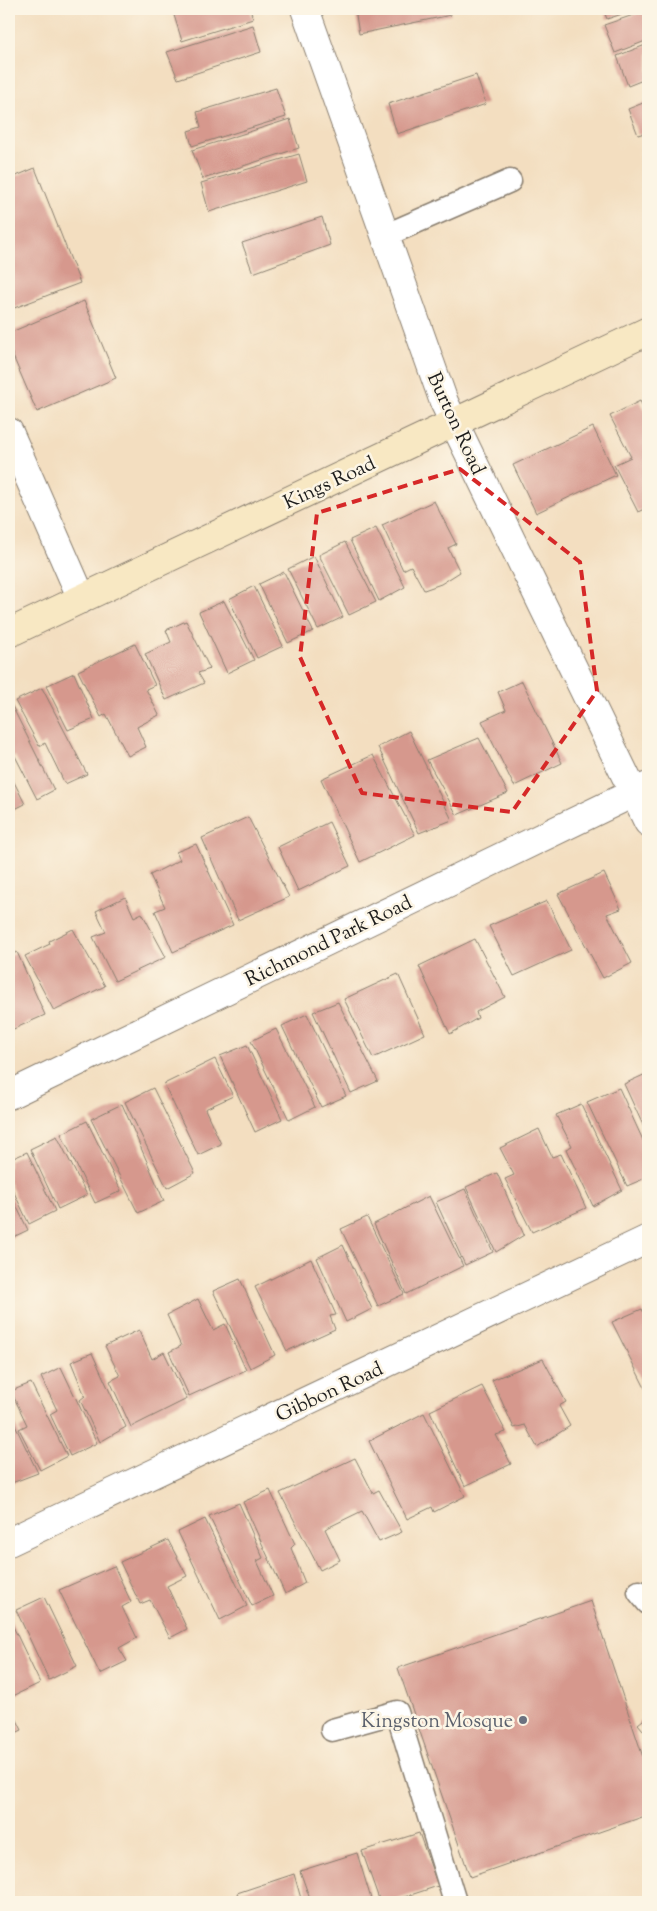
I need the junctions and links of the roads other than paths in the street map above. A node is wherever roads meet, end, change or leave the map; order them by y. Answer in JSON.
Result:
{"nodes":[{"id":1,"x":305,"y":9,"type":"edge"},
{"id":2,"x":510,"y":181,"type":"dead end"},
{"id":3,"x":384,"y":236,"type":"junction"},
{"id":4,"x":648,"y":331,"type":"edge"},
{"id":5,"x":455,"y":422,"type":"junction"},
{"id":6,"x":9,"y":432,"type":"edge"},
{"id":7,"x":82,"y":599,"type":"junction"},
{"id":8,"x":9,"y":633,"type":"edge"},
{"id":9,"x":641,"y":789,"type":"edge"},
{"id":10,"x":648,"y":822,"type":"edge"},
{"id":11,"x":9,"y":1095,"type":"edge"},
{"id":12,"x":648,"y":1239,"type":"edge"},
{"id":13,"x":9,"y":1542,"type":"edge"},
{"id":14,"x":332,"y":1730,"type":"dead end"},
{"id":15,"x":455,"y":1902,"type":"edge"}],
"edges":[{"from":1,"to":3,"type":"street","name":"Burton Road"},
{"from":2,"to":3,"type":"lane"},
{"from":3,"to":5,"type":"street","name":"Burton Road"},
{"from":4,"to":5,"type":"street","name":"Kings Road"},
{"from":5,"to":7,"type":"street","name":"Kings Road"},
{"from":5,"to":9,"type":"street","name":"Burton Road"},
{"from":6,"to":7,"type":"street"},
{"from":7,"to":8,"type":"street","name":"Kings Road"},
{"from":9,"to":10,"type":"street","name":"Burton Road"},
{"from":9,"to":11,"type":"street","name":"Richmond Park Road"},
{"from":12,"to":13,"type":"street","name":"Gibbon Road"},
{"from":14,"to":15,"type":"lane"}]}
